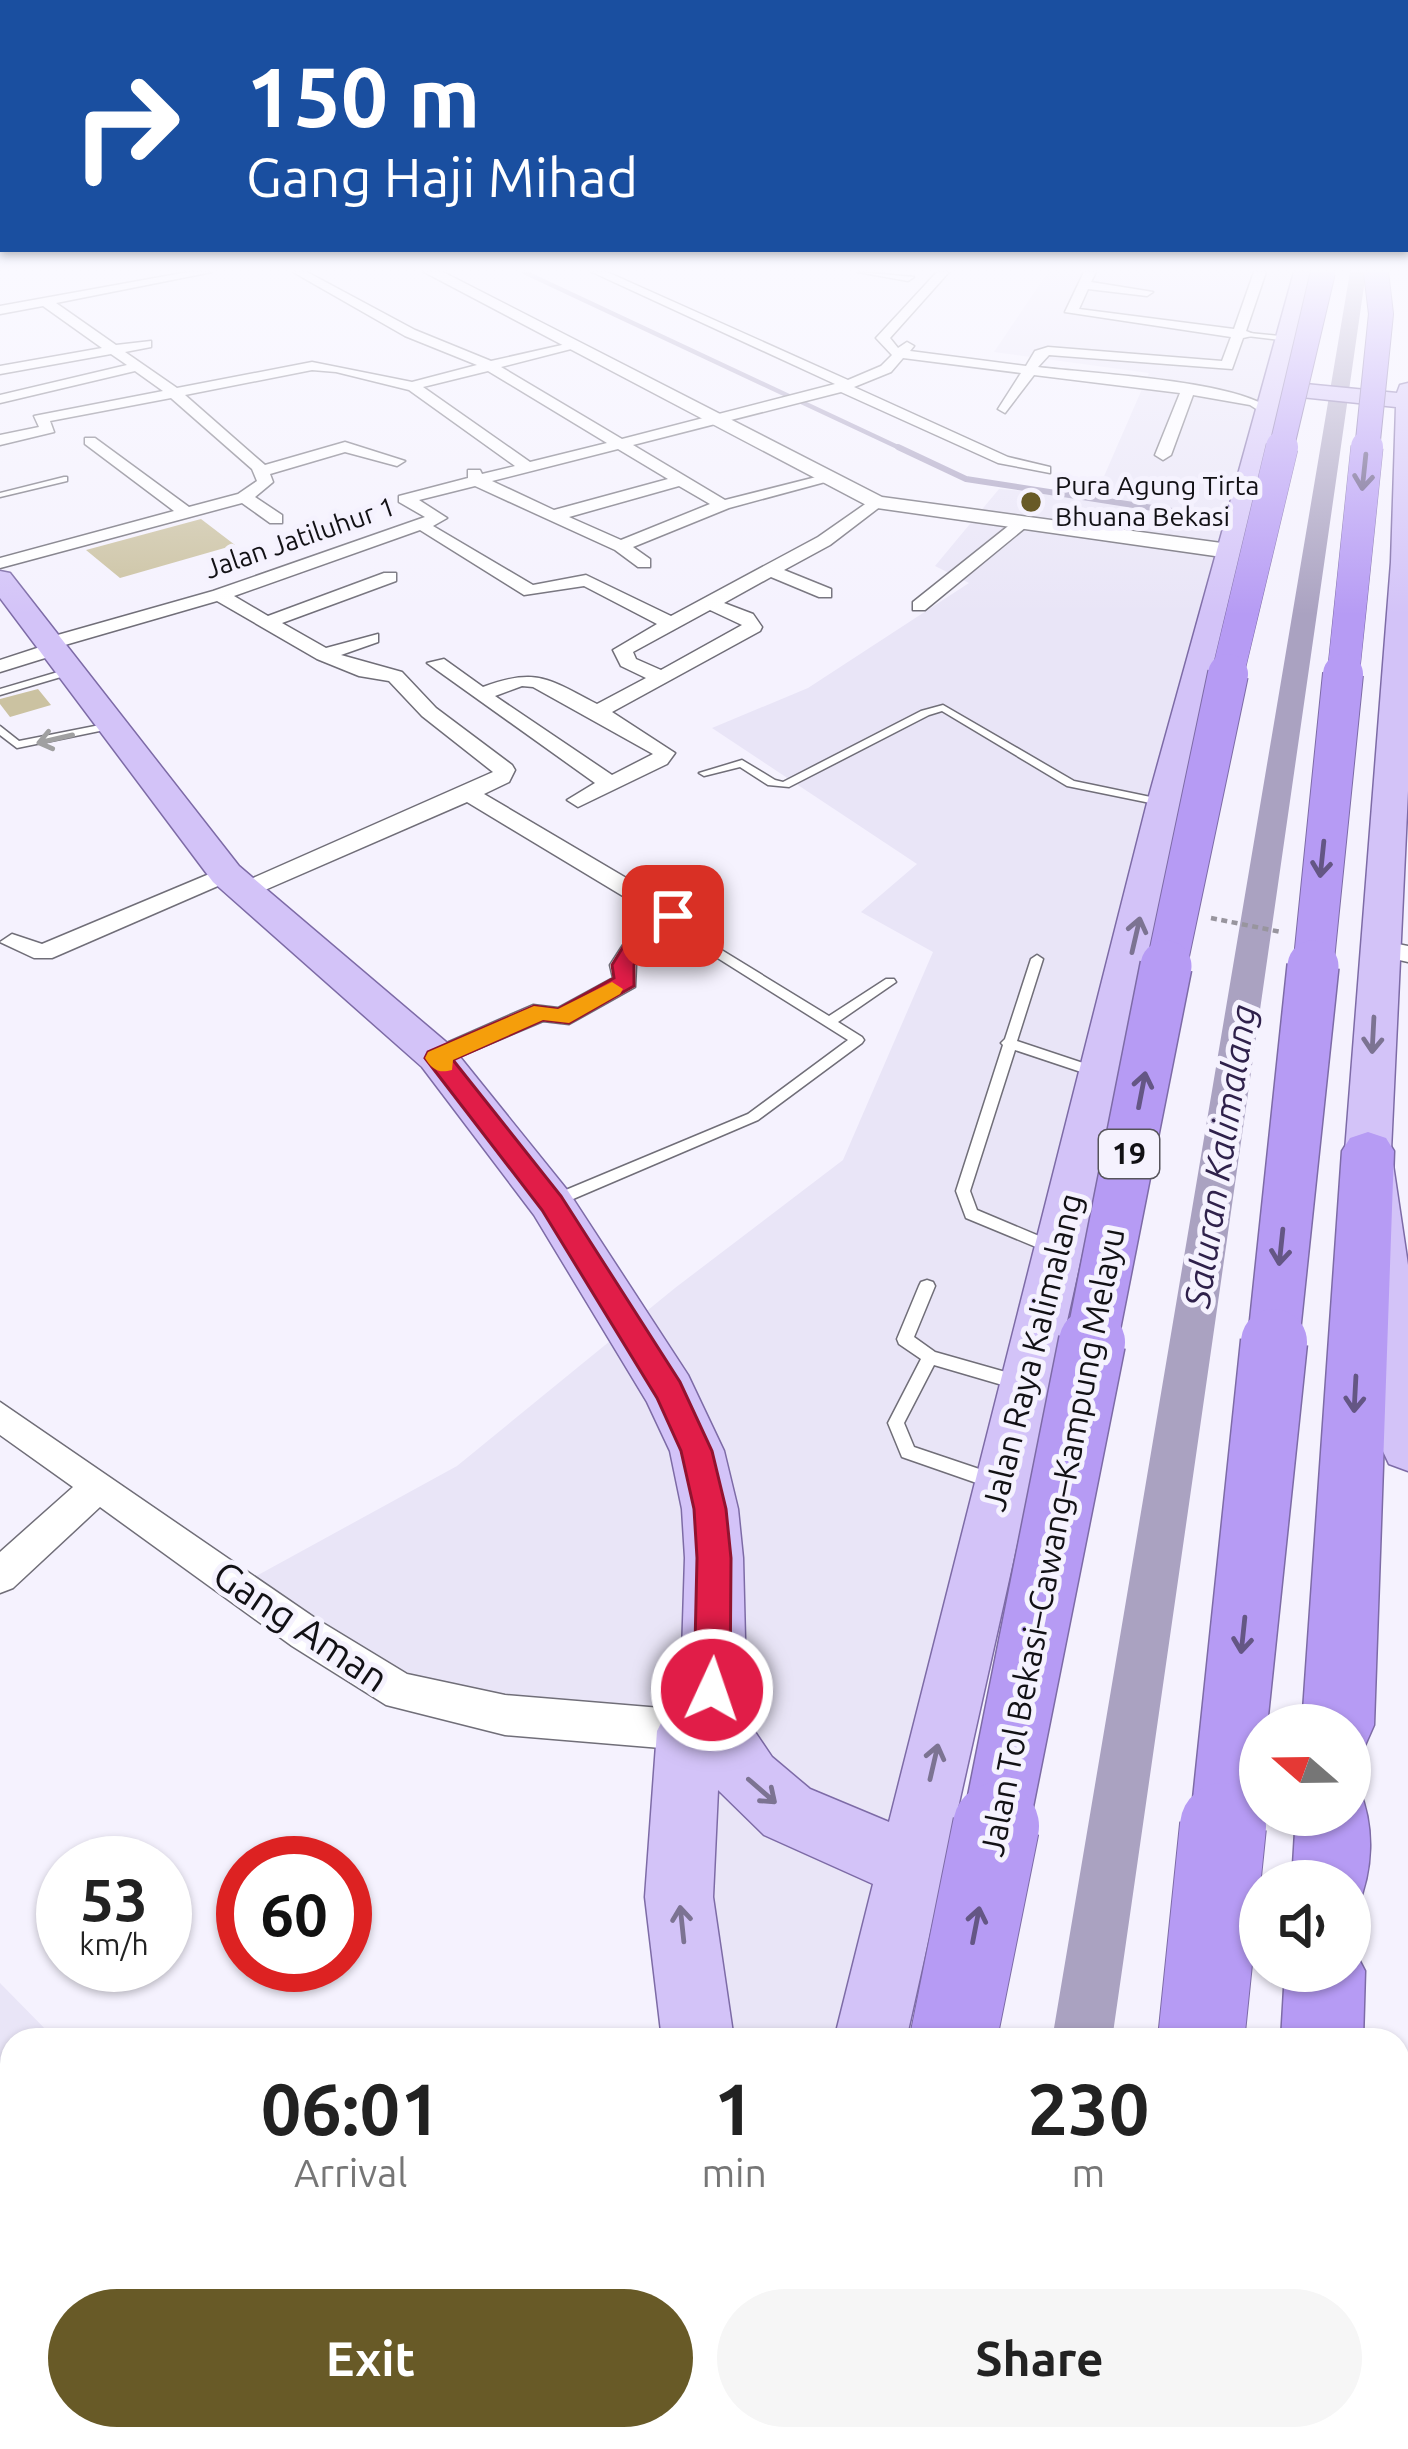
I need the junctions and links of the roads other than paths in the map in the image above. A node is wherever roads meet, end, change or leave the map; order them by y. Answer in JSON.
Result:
{"nodes":[{"id":1,"x":54,"y":386,"type":"edge"},
{"id":2,"x":164,"y":386,"type":"edge"},
{"id":3,"x":203,"y":386,"type":"edge"},
{"id":4,"x":412,"y":386,"type":"edge"},
{"id":5,"x":524,"y":386,"type":"edge"},
{"id":6,"x":652,"y":386,"type":"edge"},
{"id":7,"x":844,"y":386,"type":"edge"},
{"id":8,"x":845,"y":386,"type":"edge"},
{"id":9,"x":1020,"y":386,"type":"edge"},
{"id":10,"x":1165,"y":386,"type":"edge"},
{"id":11,"x":1192,"y":386,"type":"edge"},
{"id":12,"x":1285,"y":386,"type":"edge"},
{"id":13,"x":1296,"y":386,"type":"edge"},
{"id":14,"x":1373,"y":386,"type":"edge"},
{"id":15,"x":1189,"y":390,"type":"junction"},
{"id":16,"x":172,"y":392,"type":"junction"},
{"id":17,"x":1284,"y":398,"type":"junction"},
{"id":18,"x":0,"y":399,"type":"edge"},
{"id":19,"x":1407,"y":399,"type":"edge"},
{"id":20,"x":1005,"y":409,"type":"dead end"},
{"id":21,"x":718,"y":419,"type":"junction"},
{"id":22,"x":0,"y":440,"type":"edge"},
{"id":23,"x":90,"y":441,"type":"dead end"},
{"id":24,"x":486,"y":441,"type":"junction"},
{"id":25,"x":620,"y":444,"type":"junction"},
{"id":26,"x":1163,"y":455,"type":"dead end"},
{"id":27,"x":398,"y":461,"type":"dead end"},
{"id":28,"x":526,"y":467,"type":"junction"},
{"id":29,"x":1044,"y":470,"type":"dead end"},
{"id":30,"x":262,"y":471,"type":"junction"},
{"id":31,"x":832,"y":478,"type":"junction"},
{"id":32,"x":64,"y":479,"type":"dead end"},
{"id":33,"x":476,"y":480,"type":"junction"},
{"id":34,"x":682,"y":480,"type":"junction"},
{"id":35,"x":0,"y":495,"type":"edge"},
{"id":36,"x":244,"y":496,"type":"junction"},
{"id":37,"x":877,"y":503,"type":"junction"},
{"id":38,"x":724,"y":505,"type":"junction"},
{"id":39,"x":186,"y":512,"type":"junction"},
{"id":40,"x":553,"y":516,"type":"junction"},
{"id":41,"x":276,"y":519,"type":"dead end"},
{"id":42,"x":1022,"y":523,"type":"junction"},
{"id":43,"x":427,"y":529,"type":"dead end"},
{"id":44,"x":621,"y":546,"type":"junction"},
{"id":45,"x":1229,"y":551,"type":"junction"},
{"id":46,"x":0,"y":563,"type":"edge"},
{"id":47,"x":644,"y":563,"type":"dead end"},
{"id":48,"x":1406,"y":570,"type":"edge"},
{"id":49,"x":772,"y":571,"type":"junction"},
{"id":50,"x":389,"y":577,"type":"dead end"},
{"id":51,"x":0,"y":579,"type":"edge"},
{"id":52,"x":825,"y":593,"type":"dead end"},
{"id":53,"x":219,"y":595,"type":"junction"},
{"id":54,"x":708,"y":603,"type":"junction"},
{"id":55,"x":920,"y":606,"type":"dead end"},
{"id":56,"x":670,"y":623,"type":"junction"},
{"id":57,"x":263,"y":624,"type":"junction"},
{"id":58,"x":371,"y":638,"type":"dead end"},
{"id":59,"x":55,"y":655,"type":"junction"},
{"id":60,"x":325,"y":655,"type":"junction"},
{"id":61,"x":437,"y":663,"type":"dead end"},
{"id":62,"x":0,"y":666,"type":"edge"},
{"id":63,"x":663,"y":678,"type":"junction"},
{"id":64,"x":0,"y":692,"type":"edge"},
{"id":65,"x":481,"y":695,"type":"junction"},
{"id":66,"x":598,"y":712,"type":"junction"},
{"id":67,"x":115,"y":725,"type":"junction"},
{"id":68,"x":0,"y":729,"type":"edge"},
{"id":69,"x":1400,"y":734,"type":"edge"},
{"id":70,"x":704,"y":772,"type":"dead end"},
{"id":71,"x":611,"y":784,"type":"junction"},
{"id":72,"x":468,"y":794,"type":"junction"},
{"id":73,"x":578,"y":800,"type":"dead end"},
{"id":74,"x":1165,"y":803,"type":"junction"},
{"id":75,"x":1397,"y":866,"type":"edge"},
{"id":76,"x":235,"y":882,"type":"junction"},
{"id":77,"x":698,"y":898,"type":"dead end"},
{"id":78,"x":669,"y":918,"type":"junction"},
{"id":79,"x":4,"y":939,"type":"edge"},
{"id":80,"x":1393,"y":951,"type":"edge"},
{"id":81,"x":1036,"y":959,"type":"dead end"},
{"id":82,"x":890,"y":982,"type":"dead end"},
{"id":83,"x":829,"y":1022,"type":"junction"},
{"id":84,"x":1007,"y":1043,"type":"junction"},
{"id":85,"x":437,"y":1058,"type":"junction"},
{"id":86,"x":1103,"y":1075,"type":"junction"},
{"id":87,"x":1368,"y":1151,"type":"junction"},
{"id":88,"x":551,"y":1203,"type":"junction"},
{"id":89,"x":1057,"y":1249,"type":"junction"},
{"id":90,"x":927,"y":1286,"type":"dead end"},
{"id":91,"x":930,"y":1357,"type":"junction"},
{"id":92,"x":1023,"y":1384,"type":"junction"},
{"id":93,"x":0,"y":1416,"type":"edge"},
{"id":94,"x":1408,"y":1447,"type":"edge"},
{"id":95,"x":1000,"y":1483,"type":"junction"},
{"id":96,"x":99,"y":1486,"type":"junction"},
{"id":97,"x":0,"y":1576,"type":"edge"},
{"id":98,"x":1339,"y":1704,"type":"edge"},
{"id":99,"x":706,"y":1718,"type":"junction"},
{"id":100,"x":910,"y":1865,"type":"junction"},
{"id":101,"x":1324,"y":1992,"type":"edge"},
{"id":102,"x":696,"y":2028,"type":"edge"},
{"id":103,"x":873,"y":2028,"type":"edge"},
{"id":104,"x":955,"y":2028,"type":"edge"},
{"id":105,"x":1202,"y":2028,"type":"edge"},
{"id":106,"x":1323,"y":2028,"type":"edge"}],
"edges":[{"from":1,"to":18,"type":"street"},
{"from":2,"to":16,"type":"street"},
{"from":3,"to":16,"type":"street"},
{"from":4,"to":24,"type":"street"},
{"from":5,"to":25,"type":"street"},
{"from":6,"to":21,"type":"street"},
{"from":7,"to":21,"type":"street","name":"Jalan Jatiluhur 1"},
{"from":8,"to":29,"type":"street"},
{"from":9,"to":20,"type":"street"},
{"from":10,"to":15,"type":"street"},
{"from":11,"to":17,"type":"street"},
{"from":12,"to":17,"type":"main road","name":"Jalan Raya Kalimalang"},
{"from":104,"to":13,"type":"highway","name":"Jalan Tol Bekasi–Cawang–Kampung Melayu","number":"19","one_way":true,"bridge":true},
{"from":14,"to":105,"type":"highway","one_way":true,"bridge":true},
{"from":15,"to":17,"type":"street"},
{"from":15,"to":26,"type":"street"},
{"from":16,"to":22,"type":"street"},
{"from":16,"to":30,"type":"street"},
{"from":17,"to":19,"type":"main road"},
{"from":17,"to":45,"type":"main road","name":"Jalan Raya Kalimalang"},
{"from":19,"to":48,"type":"main road"},
{"from":21,"to":25,"type":"street","name":"Jalan Jatiluhur 1"},
{"from":21,"to":31,"type":"street"},
{"from":23,"to":39,"type":"street"},
{"from":24,"to":28,"type":"street"},
{"from":24,"to":33,"type":"street"},
{"from":25,"to":28,"type":"street","name":"Jalan Jatiluhur 1"},
{"from":25,"to":34,"type":"street"},
{"from":27,"to":30,"type":"street"},
{"from":28,"to":33,"type":"street","name":"Jalan Jatiluhur 1"},
{"from":30,"to":36,"type":"street"},
{"from":31,"to":37,"type":"street"},
{"from":31,"to":38,"type":"street"},
{"from":32,"to":35,"type":"lane"},
{"from":33,"to":40,"type":"street"},
{"from":33,"to":53,"type":"street","name":"Jalan Jatiluhur 1"},
{"from":34,"to":38,"type":"street"},
{"from":34,"to":40,"type":"street"},
{"from":36,"to":39,"type":"street"},
{"from":36,"to":41,"type":"street"},
{"from":37,"to":42,"type":"street"},
{"from":37,"to":49,"type":"street"},
{"from":38,"to":44,"type":"street"},
{"from":39,"to":46,"type":"street"},
{"from":40,"to":44,"type":"street"},
{"from":42,"to":45,"type":"street"},
{"from":42,"to":55,"type":"street"},
{"from":43,"to":56,"type":"street"},
{"from":44,"to":47,"type":"street"},
{"from":45,"to":74,"type":"main road","name":"Jalan Raya Kalimalang"},
{"from":48,"to":69,"type":"main road"},
{"from":49,"to":52,"type":"street"},
{"from":49,"to":54,"type":"street"},
{"from":50,"to":57,"type":"street"},
{"from":51,"to":59,"type":"main road"},
{"from":53,"to":57,"type":"street"},
{"from":53,"to":59,"type":"street","name":"Jalan Jatiluhur 1"},
{"from":54,"to":56,"type":"street"},
{"from":54,"to":63,"type":"street"},
{"from":56,"to":63,"type":"street"},
{"from":57,"to":60,"type":"street"},
{"from":58,"to":60,"type":"street"},
{"from":59,"to":62,"type":"street","name":"Jalan Jatiluhur 1"},
{"from":59,"to":64,"type":"lane"},
{"from":59,"to":67,"type":"main road"},
{"from":60,"to":72,"type":"street"},
{"from":61,"to":65,"type":"street"},
{"from":63,"to":66,"type":"street"},
{"from":65,"to":66,"type":"street"},
{"from":65,"to":71,"type":"street"},
{"from":66,"to":71,"type":"street"},
{"from":67,"to":68,"type":"lane","one_way":true},
{"from":67,"to":76,"type":"main road"},
{"from":69,"to":75,"type":"main road"},
{"from":70,"to":74,"type":"lane"},
{"from":71,"to":73,"type":"street"},
{"from":72,"to":76,"type":"street"},
{"from":72,"to":78,"type":"street"},
{"from":86,"to":74,"type":"main road","name":"Jalan Raya Kalimalang","one_way":true},
{"from":75,"to":80,"type":"main road"},
{"from":76,"to":79,"type":"street"},
{"from":76,"to":85,"type":"main road"},
{"from":77,"to":78,"type":"street"},
{"from":78,"to":83,"type":"lane"},
{"from":78,"to":85,"type":"street"},
{"from":80,"to":87,"type":"main road","one_way":true},
{"from":81,"to":84,"type":"lane"},
{"from":82,"to":83,"type":"lane"},
{"from":83,"to":88,"type":"lane"},
{"from":84,"to":86,"type":"lane"},
{"from":84,"to":89,"type":"lane"},
{"from":85,"to":88,"type":"main road"},
{"from":86,"to":89,"type":"main road","name":"Jalan Raya Kalimalang"},
{"from":87,"to":94,"type":"main road"},
{"from":87,"to":98,"type":"highway","one_way":true},
{"from":88,"to":99,"type":"main road"},
{"from":89,"to":92,"type":"main road","name":"Jalan Raya Kalimalang"},
{"from":90,"to":91,"type":"lane"},
{"from":91,"to":92,"type":"lane"},
{"from":91,"to":95,"type":"lane"},
{"from":92,"to":95,"type":"main road","name":"Jalan Raya Kalimalang"},
{"from":93,"to":96,"type":"street","name":"Gang Aman"},
{"from":100,"to":95,"type":"main road","name":"Jalan Raya Kalimalang","one_way":true},
{"from":96,"to":97,"type":"street"},
{"from":96,"to":99,"type":"street","name":"Gang Aman"},
{"from":99,"to":100,"type":"main road","one_way":true},
{"from":102,"to":99,"type":"main road","one_way":true},
{"from":100,"to":103,"type":"main road","name":"Jalan Raya Kalimalang"},
{"from":101,"to":106,"type":"highway"}]}
